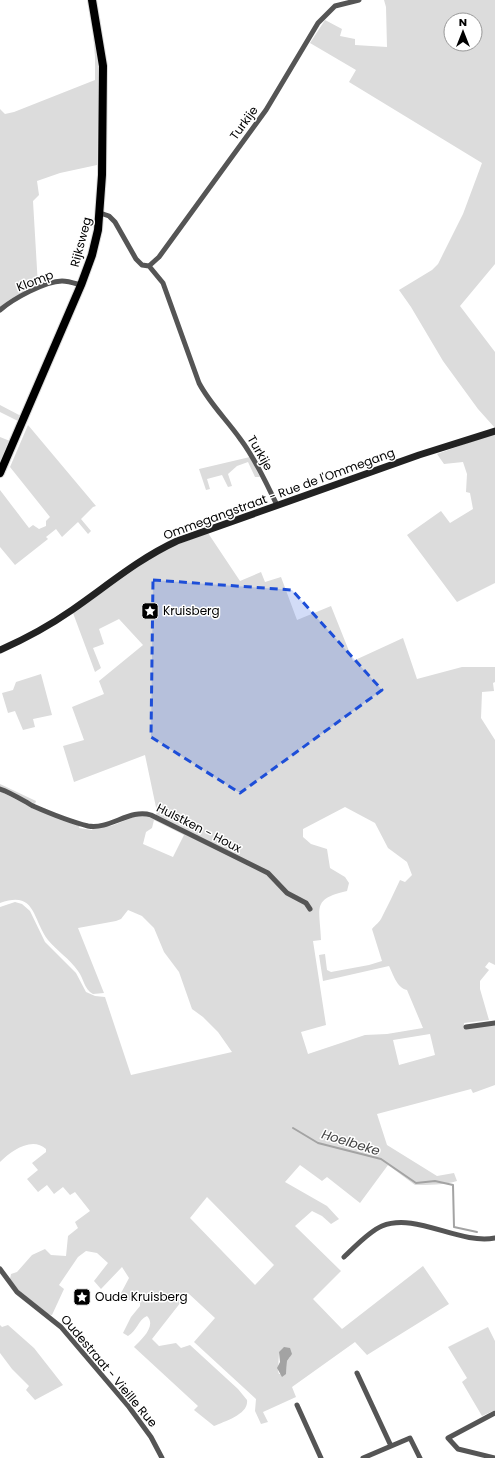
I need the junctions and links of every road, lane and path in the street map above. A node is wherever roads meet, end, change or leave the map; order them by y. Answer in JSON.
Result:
{"nodes":[{"id":1,"x":92,"y":0,"type":"edge"},
{"id":2,"x":359,"y":0,"type":"edge"},
{"id":3,"x":100,"y":213,"type":"junction"},
{"id":4,"x":149,"y":266,"type":"junction"},
{"id":5,"x":80,"y":285,"type":"junction"},
{"id":6,"x":0,"y":310,"type":"edge"},
{"id":7,"x":495,"y":431,"type":"edge"},
{"id":8,"x":0,"y":473,"type":"edge"},
{"id":9,"x":277,"y":505,"type":"junction"},
{"id":10,"x":0,"y":650,"type":"edge"},
{"id":11,"x":0,"y":789,"type":"edge"},
{"id":12,"x":310,"y":908,"type":"dead end"},
{"id":13,"x":495,"y":1023,"type":"edge"},
{"id":14,"x":466,"y":1027,"type":"dead end"},
{"id":15,"x":495,"y":1238,"type":"edge"},
{"id":16,"x":344,"y":1257,"type":"dead end"},
{"id":17,"x":0,"y":1269,"type":"edge"},
{"id":18,"x":357,"y":1373,"type":"dead end"},
{"id":19,"x":298,"y":1405,"type":"dead end"},
{"id":20,"x":495,"y":1412,"type":"edge"},
{"id":21,"x":391,"y":1446,"type":"junction"},
{"id":22,"x":162,"y":1458,"type":"edge"},
{"id":23,"x":321,"y":1458,"type":"edge"},
{"id":24,"x":363,"y":1458,"type":"edge"},
{"id":25,"x":420,"y":1458,"type":"edge"},
{"id":26,"x":495,"y":1458,"type":"edge"}],
"edges":[{"from":1,"to":3,"type":"main road","name":"Rijksweg"},
{"from":2,"to":4,"type":"street","name":"Turkije"},
{"from":3,"to":4,"type":"street","name":"Turkije"},
{"from":3,"to":5,"type":"main road","name":"Rijksweg"},
{"from":4,"to":9,"type":"street","name":"Turkije"},
{"from":5,"to":6,"type":"street","name":"Klomp"},
{"from":5,"to":8,"type":"main road","name":"Rijksweg"},
{"from":7,"to":9,"type":"main road","name":"Ommegangstraat - Rue de l'Ommegang"},
{"from":9,"to":10,"type":"main road","name":"Ommegangstraat - Rue de l'Ommegang"},
{"from":11,"to":12,"type":"street","name":"Hulstken - Houx"},
{"from":13,"to":14,"type":"street"},
{"from":15,"to":16,"type":"street"},
{"from":17,"to":22,"type":"street","name":"Oudestraat - Vieille Rue"},
{"from":18,"to":21,"type":"street"},
{"from":19,"to":23,"type":"street"},
{"from":20,"to":26,"type":"street"},
{"from":21,"to":24,"type":"street"},
{"from":21,"to":25,"type":"street"}]}
